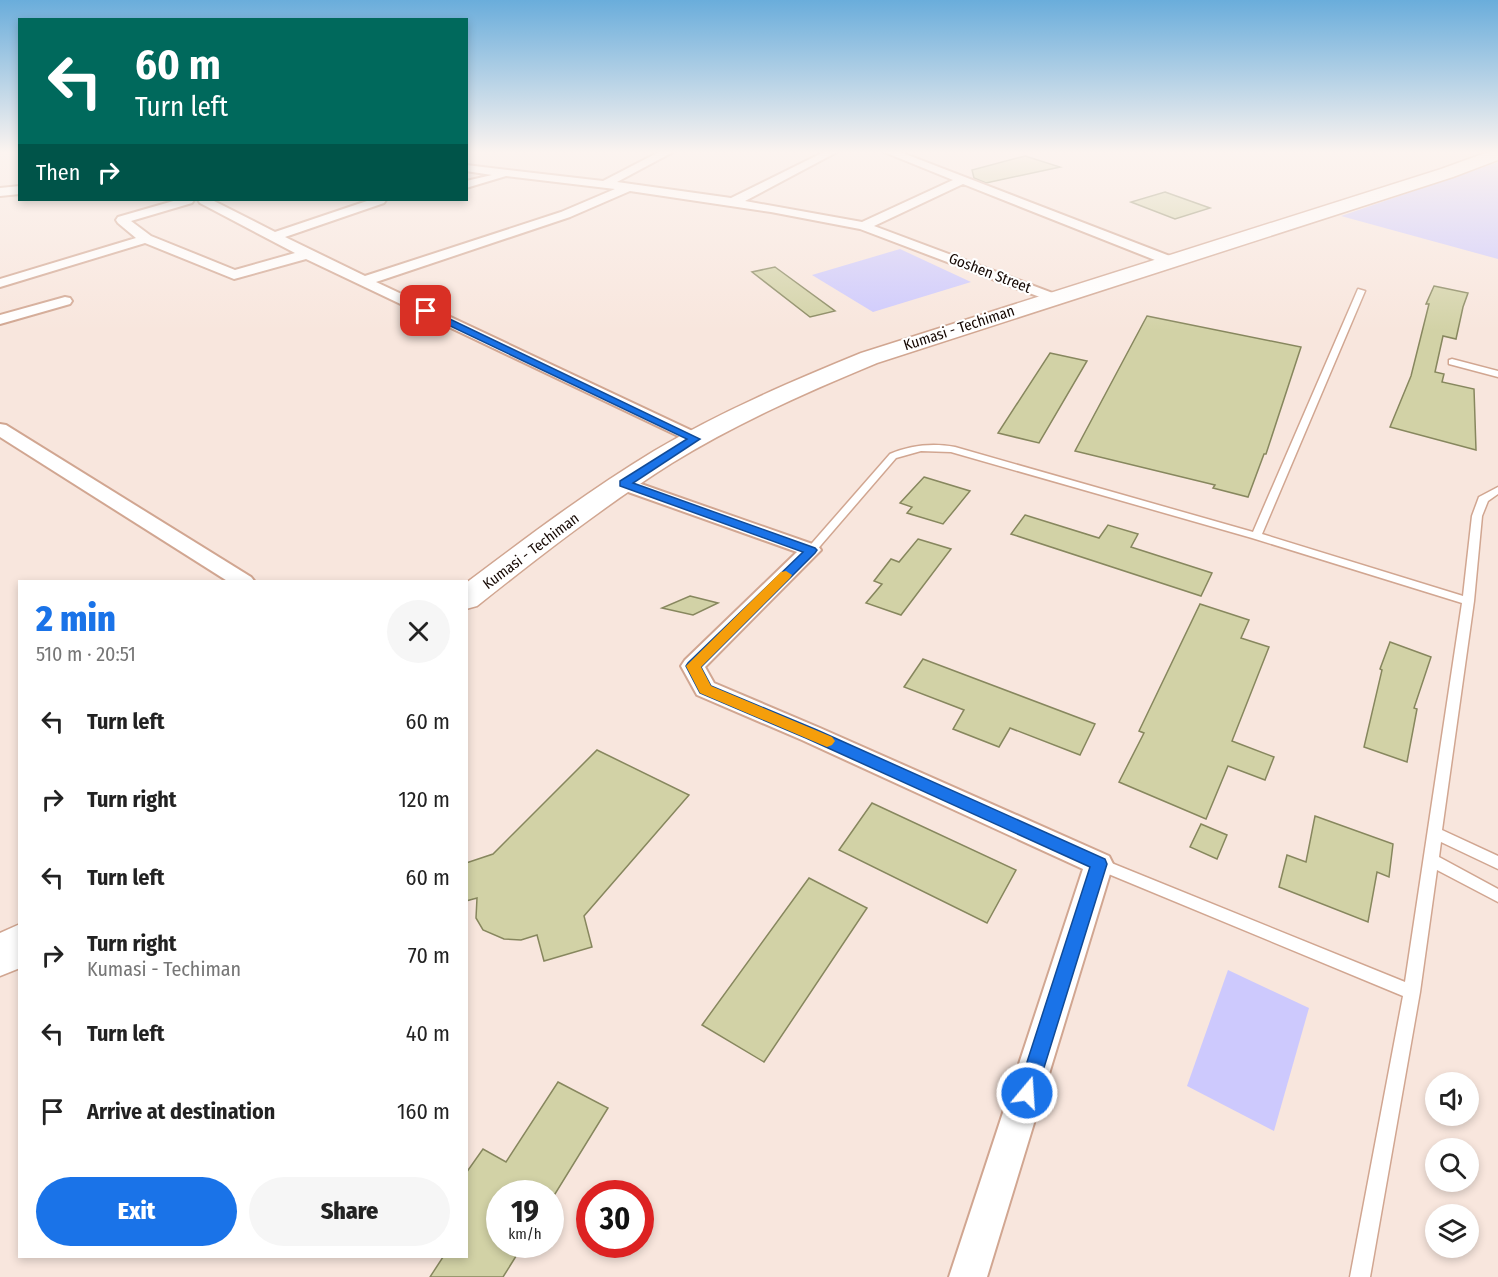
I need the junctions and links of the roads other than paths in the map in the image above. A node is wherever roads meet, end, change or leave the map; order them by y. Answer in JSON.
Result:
{"nodes":[{"id":1,"x":149,"y":212,"type":"edge"},
{"id":2,"x":227,"y":212,"type":"edge"},
{"id":3,"x":346,"y":212,"type":"edge"},
{"id":4,"x":578,"y":212,"type":"edge"},
{"id":5,"x":786,"y":212,"type":"edge"},
{"id":6,"x":893,"y":212,"type":"edge"},
{"id":7,"x":1044,"y":212,"type":"edge"},
{"id":8,"x":1326,"y":212,"type":"edge"},
{"id":9,"x":863,"y":225,"type":"junction"},
{"id":10,"x":275,"y":236,"type":"junction"},
{"id":11,"x":146,"y":239,"type":"junction"},
{"id":12,"x":307,"y":254,"type":"junction"},
{"id":13,"x":1170,"y":261,"type":"junction"},
{"id":14,"x":364,"y":281,"type":"junction"},
{"id":15,"x":0,"y":283,"type":"edge"},
{"id":16,"x":1361,"y":291,"type":"dead end"},
{"id":17,"x":1053,"y":298,"type":"junction"},
{"id":18,"x":64,"y":301,"type":"dead end"},
{"id":19,"x":0,"y":320,"type":"edge"},
{"id":20,"x":1452,"y":362,"type":"dead end"},
{"id":21,"x":1498,"y":374,"type":"edge"},
{"id":22,"x":0,"y":429,"type":"edge"},
{"id":23,"x":695,"y":439,"type":"junction"},
{"id":24,"x":624,"y":484,"type":"junction"},
{"id":25,"x":1498,"y":490,"type":"edge"},
{"id":26,"x":1256,"y":536,"type":"junction"},
{"id":27,"x":811,"y":550,"type":"junction"},
{"id":28,"x":240,"y":580,"type":"edge"},
{"id":29,"x":468,"y":597,"type":"edge"},
{"id":30,"x":1468,"y":601,"type":"junction"},
{"id":31,"x":1435,"y":833,"type":"junction"},
{"id":32,"x":1432,"y":860,"type":"junction"},
{"id":33,"x":1498,"y":863,"type":"edge"},
{"id":34,"x":1099,"y":864,"type":"junction"},
{"id":35,"x":1498,"y":896,"type":"edge"},
{"id":36,"x":18,"y":945,"type":"edge"},
{"id":37,"x":0,"y":957,"type":"edge"},
{"id":38,"x":1412,"y":992,"type":"junction"},
{"id":39,"x":968,"y":1277,"type":"edge"},
{"id":40,"x":1360,"y":1277,"type":"edge"}],
"edges":[{"from":1,"to":11,"type":"street"},
{"from":2,"to":10,"type":"street"},
{"from":3,"to":10,"type":"street"},
{"from":4,"to":14,"type":"street"},
{"from":5,"to":9,"type":"street","name":"Goshen Street"},
{"from":6,"to":9,"type":"street"},
{"from":7,"to":13,"type":"street"},
{"from":8,"to":13,"type":"highway","name":"Kumasi - Techiman"},
{"from":9,"to":17,"type":"street","name":"Goshen Street"},
{"from":10,"to":12,"type":"street"},
{"from":11,"to":12,"type":"street"},
{"from":11,"to":15,"type":"street"},
{"from":12,"to":14,"type":"street"},
{"from":13,"to":17,"type":"highway","name":"Kumasi - Techiman"},
{"from":14,"to":23,"type":"street"},
{"from":16,"to":26,"type":"lane"},
{"from":17,"to":23,"type":"highway","name":"Kumasi - Techiman"},
{"from":18,"to":19,"type":"street"},
{"from":20,"to":21,"type":"lane"},
{"from":22,"to":28,"type":"street"},
{"from":23,"to":24,"type":"highway","name":"Kumasi - Techiman"},
{"from":24,"to":27,"type":"street"},
{"from":24,"to":29,"type":"highway","name":"Kumasi - Techiman"},
{"from":25,"to":30,"type":"lane"},
{"from":26,"to":27,"type":"lane"},
{"from":26,"to":30,"type":"lane"},
{"from":27,"to":34,"type":"street"},
{"from":30,"to":31,"type":"lane"},
{"from":31,"to":32,"type":"lane"},
{"from":31,"to":33,"type":"lane"},
{"from":32,"to":35,"type":"lane"},
{"from":32,"to":38,"type":"lane"},
{"from":34,"to":38,"type":"lane"},
{"from":34,"to":39,"type":"street"},
{"from":36,"to":37,"type":"highway"},
{"from":38,"to":40,"type":"lane"}]}
